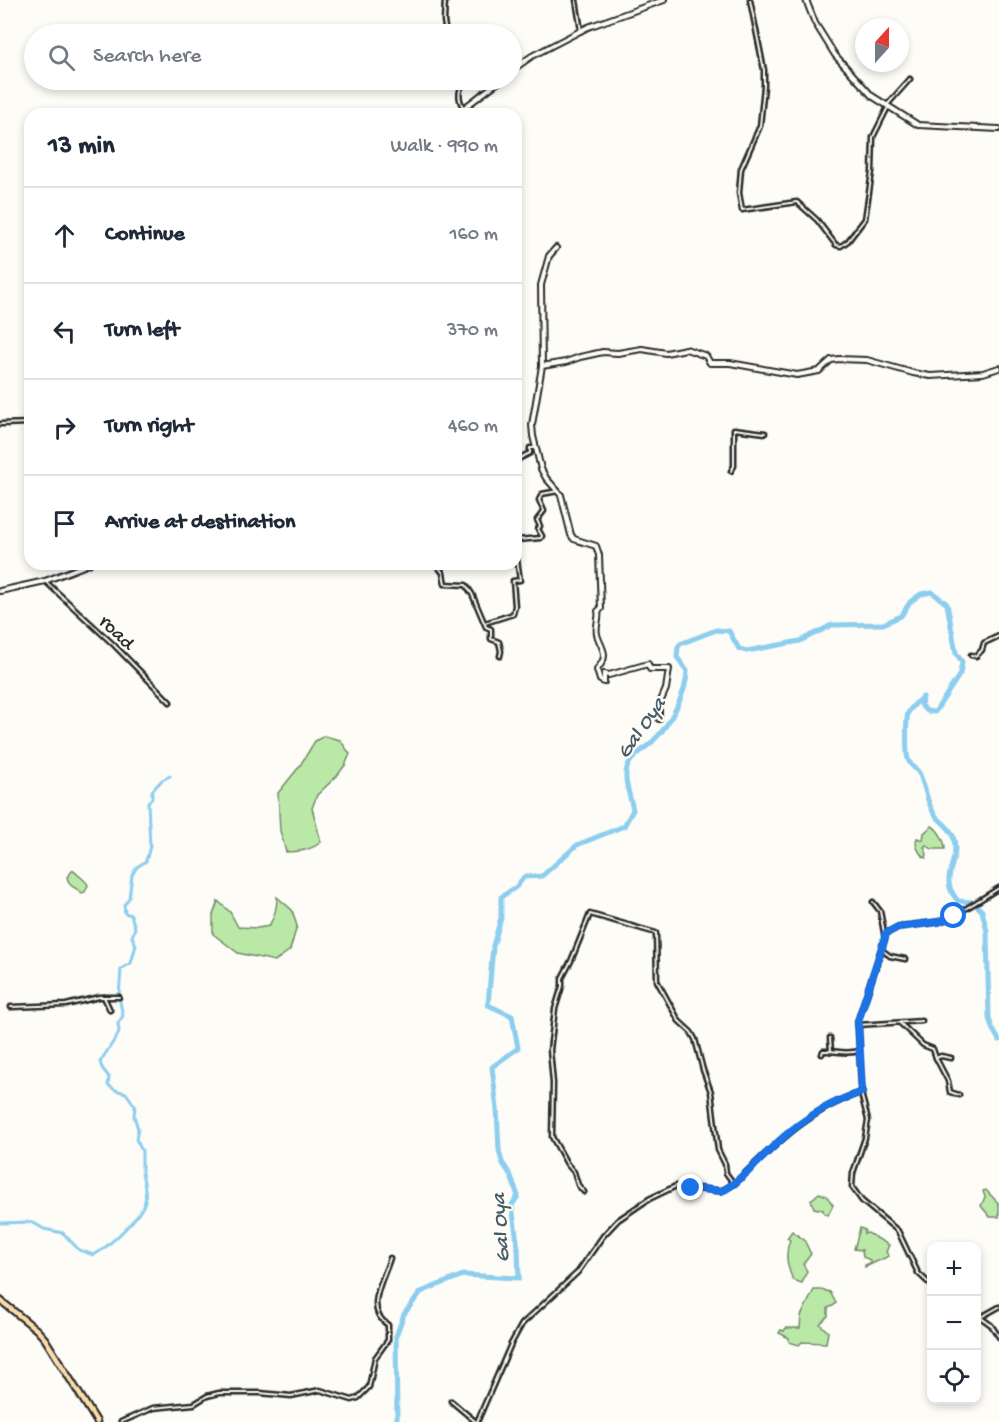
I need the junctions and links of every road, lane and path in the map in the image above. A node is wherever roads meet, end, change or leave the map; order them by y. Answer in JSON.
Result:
{"nodes":[{"id":1,"x":445,"y":0,"type":"edge"},
{"id":2,"x":576,"y":0,"type":"edge"},
{"id":3,"x":664,"y":0,"type":"edge"},
{"id":4,"x":750,"y":0,"type":"edge"},
{"id":5,"x":806,"y":0,"type":"edge"},
{"id":6,"x":444,"y":24,"type":"edge"},
{"id":7,"x":581,"y":31,"type":"junction"},
{"id":8,"x":522,"y":63,"type":"edge"},
{"id":9,"x":910,"y":79,"type":"dead end"},
{"id":10,"x":459,"y":90,"type":"edge"},
{"id":11,"x":487,"y":90,"type":"edge"},
{"id":12,"x":888,"y":106,"type":"junction"},
{"id":13,"x":463,"y":108,"type":"joint"},
{"id":14,"x":999,"y":129,"type":"edge"},
{"id":15,"x":556,"y":248,"type":"dead end"},
{"id":16,"x":542,"y":366,"type":"junction"},
{"id":17,"x":999,"y":368,"type":"edge"},
{"id":18,"x":24,"y":423,"type":"edge"},
{"id":19,"x":0,"y":424,"type":"edge"},
{"id":20,"x":765,"y":433,"type":"dead end"},
{"id":21,"x":534,"y":448,"type":"junction"},
{"id":22,"x":522,"y":457,"type":"edge"},
{"id":23,"x":731,"y":471,"type":"dead end"},
{"id":24,"x":558,"y":491,"type":"junction"},
{"id":25,"x":522,"y":540,"type":"edge"},
{"id":26,"x":73,"y":570,"type":"edge"},
{"id":27,"x":441,"y":570,"type":"edge"},
{"id":28,"x":518,"y":570,"type":"edge"},
{"id":29,"x":45,"y":581,"type":"junction"},
{"id":30,"x":0,"y":591,"type":"edge"},
{"id":31,"x":485,"y":623,"type":"junction"},
{"id":32,"x":999,"y":636,"type":"edge"},
{"id":33,"x":971,"y":655,"type":"dead end"},
{"id":34,"x":500,"y":656,"type":"dead end"},
{"id":35,"x":170,"y":702,"type":"dead end"},
{"id":36,"x":659,"y":719,"type":"dead end"},
{"id":37,"x":999,"y":888,"type":"edge"},
{"id":38,"x":873,"y":902,"type":"dead end"},
{"id":39,"x":885,"y":934,"type":"junction"},
{"id":40,"x":882,"y":950,"type":"junction"},
{"id":41,"x":905,"y":959,"type":"dead end"},
{"id":42,"x":104,"y":997,"type":"junction"},
{"id":43,"x":119,"y":997,"type":"dead end"},
{"id":44,"x":11,"y":1007,"type":"dead end"},
{"id":45,"x":110,"y":1010,"type":"dead end"},
{"id":46,"x":922,"y":1021,"type":"dead end"},
{"id":47,"x":900,"y":1023,"type":"junction"},
{"id":48,"x":858,"y":1025,"type":"junction"},
{"id":49,"x":830,"y":1038,"type":"dead end"},
{"id":50,"x":831,"y":1051,"type":"junction"},
{"id":51,"x":859,"y":1051,"type":"junction"},
{"id":52,"x":822,"y":1054,"type":"dead end"},
{"id":53,"x":936,"y":1058,"type":"junction"},
{"id":54,"x":951,"y":1058,"type":"dead end"},
{"id":55,"x":862,"y":1092,"type":"junction"},
{"id":56,"x":959,"y":1095,"type":"dead end"},
{"id":57,"x":734,"y":1184,"type":"junction"},
{"id":58,"x":584,"y":1192,"type":"dead end"},
{"id":59,"x":390,"y":1258,"type":"dead end"},
{"id":60,"x":927,"y":1281,"type":"edge"},
{"id":61,"x":0,"y":1300,"type":"edge"},
{"id":62,"x":999,"y":1307,"type":"edge"},
{"id":63,"x":981,"y":1317,"type":"joint"},
{"id":64,"x":999,"y":1337,"type":"edge"},
{"id":65,"x":451,"y":1401,"type":"dead end"},
{"id":66,"x":97,"y":1422,"type":"edge"},
{"id":67,"x":121,"y":1422,"type":"edge"},
{"id":68,"x":477,"y":1422,"type":"edge"}],
"edges":[{"from":1,"to":6,"type":"street"},
{"from":2,"to":7,"type":"street"},
{"from":3,"to":7,"type":"main road"},
{"from":4,"to":12,"type":"street"},
{"from":5,"to":12,"type":"main road"},
{"from":7,"to":8,"type":"main road"},
{"from":9,"to":12,"type":"street"},
{"from":10,"to":13,"type":"street"},
{"from":11,"to":13,"type":"main road"},
{"from":12,"to":14,"type":"main road"},
{"from":15,"to":16,"type":"main road"},
{"from":16,"to":17,"type":"main road"},
{"from":16,"to":21,"type":"main road"},
{"from":18,"to":19,"type":"street"},
{"from":20,"to":23,"type":"street"},
{"from":21,"to":22,"type":"street"},
{"from":21,"to":24,"type":"main road"},
{"from":24,"to":25,"type":"street"},
{"from":24,"to":36,"type":"main road"},
{"from":26,"to":29,"type":"main road"},
{"from":27,"to":31,"type":"street"},
{"from":28,"to":31,"type":"street"},
{"from":29,"to":30,"type":"main road"},
{"from":29,"to":35,"type":"street","name":"road"},
{"from":31,"to":34,"type":"street"},
{"from":32,"to":33,"type":"street"},
{"from":37,"to":39,"type":"street"},
{"from":38,"to":39,"type":"street"},
{"from":39,"to":40,"type":"street"},
{"from":40,"to":41,"type":"street"},
{"from":40,"to":48,"type":"street"},
{"from":42,"to":43,"type":"street"},
{"from":42,"to":44,"type":"street"},
{"from":42,"to":45,"type":"street"},
{"from":46,"to":47,"type":"street"},
{"from":47,"to":48,"type":"street"},
{"from":47,"to":53,"type":"street"},
{"from":48,"to":51,"type":"street"},
{"from":49,"to":50,"type":"street"},
{"from":50,"to":51,"type":"street"},
{"from":50,"to":52,"type":"street"},
{"from":51,"to":55,"type":"street"},
{"from":53,"to":54,"type":"street"},
{"from":53,"to":56,"type":"street"},
{"from":55,"to":57,"type":"street"},
{"from":55,"to":60,"type":"street"},
{"from":57,"to":58,"type":"street"},
{"from":57,"to":68,"type":"street"},
{"from":59,"to":67,"type":"street"},
{"from":61,"to":66,"type":"main road"},
{"from":62,"to":63,"type":"street"},
{"from":63,"to":64,"type":"street"},
{"from":65,"to":68,"type":"street"}]}
